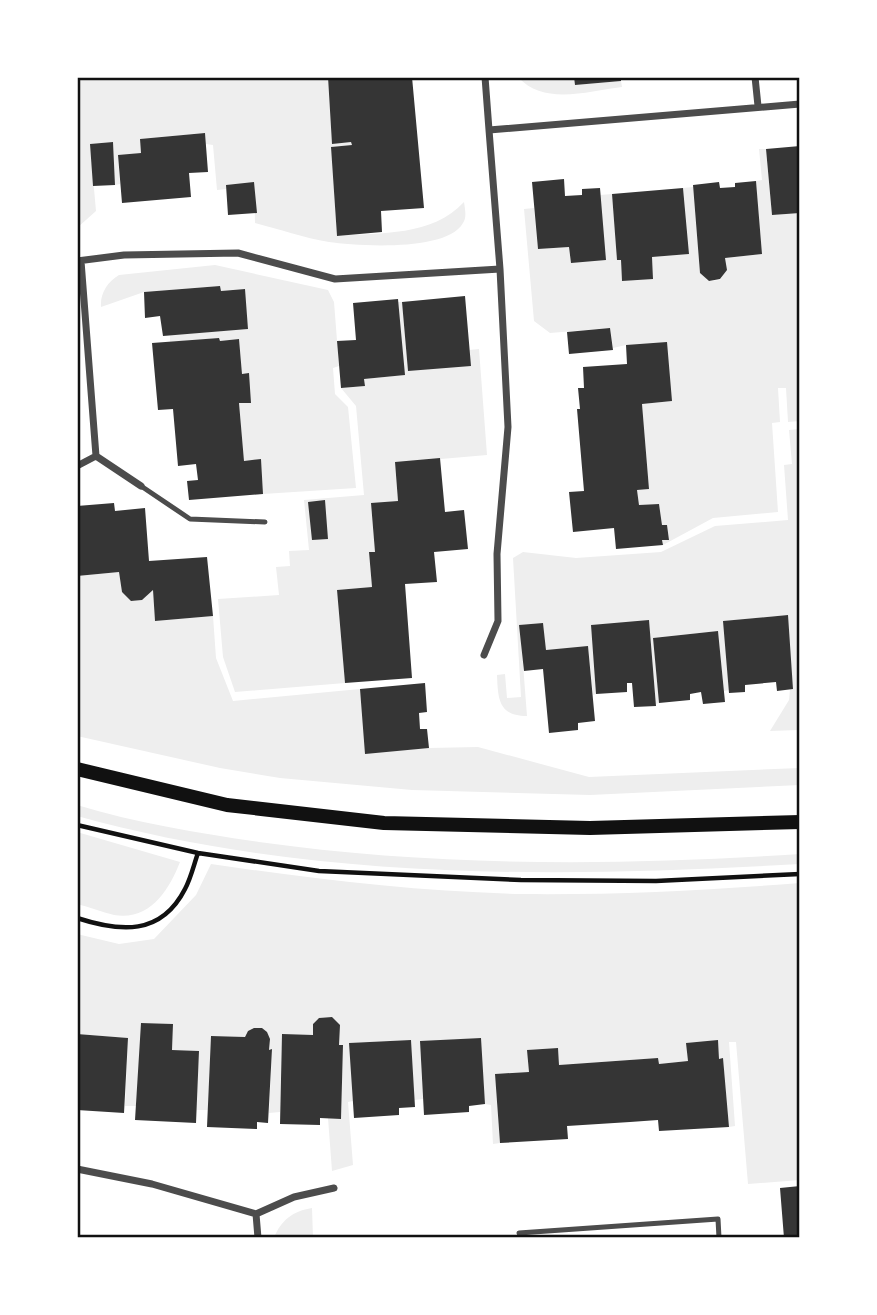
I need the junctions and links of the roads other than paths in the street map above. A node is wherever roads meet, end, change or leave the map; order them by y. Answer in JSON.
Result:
{"nodes":[{"id":1,"x":485,"y":77,"type":"edge"},
{"id":2,"x":755,"y":77,"type":"edge"},
{"id":3,"x":800,"y":104,"type":"edge"},
{"id":4,"x":758,"y":106,"type":"junction"},
{"id":5,"x":489,"y":130,"type":"junction"},
{"id":6,"x":79,"y":261,"type":"edge"},
{"id":7,"x":500,"y":269,"type":"junction"},
{"id":8,"x":96,"y":456,"type":"junction"},
{"id":9,"x":77,"y":466,"type":"edge"},
{"id":10,"x":141,"y":486,"type":"joint"},
{"id":11,"x":265,"y":522,"type":"dead end"},
{"id":12,"x":484,"y":655,"type":"dead end"},
{"id":13,"x":77,"y":769,"type":"edge"},
{"id":14,"x":800,"y":822,"type":"edge"},
{"id":15,"x":77,"y":1169,"type":"edge"},
{"id":16,"x":334,"y":1188,"type":"dead end"},
{"id":17,"x":256,"y":1214,"type":"junction"},
{"id":18,"x":519,"y":1233,"type":"dead end"},
{"id":19,"x":258,"y":1238,"type":"edge"},
{"id":20,"x":719,"y":1238,"type":"edge"}],
"edges":[{"from":1,"to":5,"type":"street"},
{"from":2,"to":4,"type":"street"},
{"from":3,"to":4,"type":"street"},
{"from":4,"to":5,"type":"street"},
{"from":5,"to":7,"type":"street"},
{"from":6,"to":7,"type":"street"},
{"from":6,"to":8,"type":"street"},
{"from":7,"to":12,"type":"street"},
{"from":8,"to":9,"type":"street"},
{"from":8,"to":10,"type":"street"},
{"from":10,"to":11,"type":"lane"},
{"from":13,"to":14,"type":"main road"},
{"from":15,"to":17,"type":"street"},
{"from":16,"to":17,"type":"street"},
{"from":17,"to":19,"type":"street"},
{"from":18,"to":20,"type":"lane"}]}
